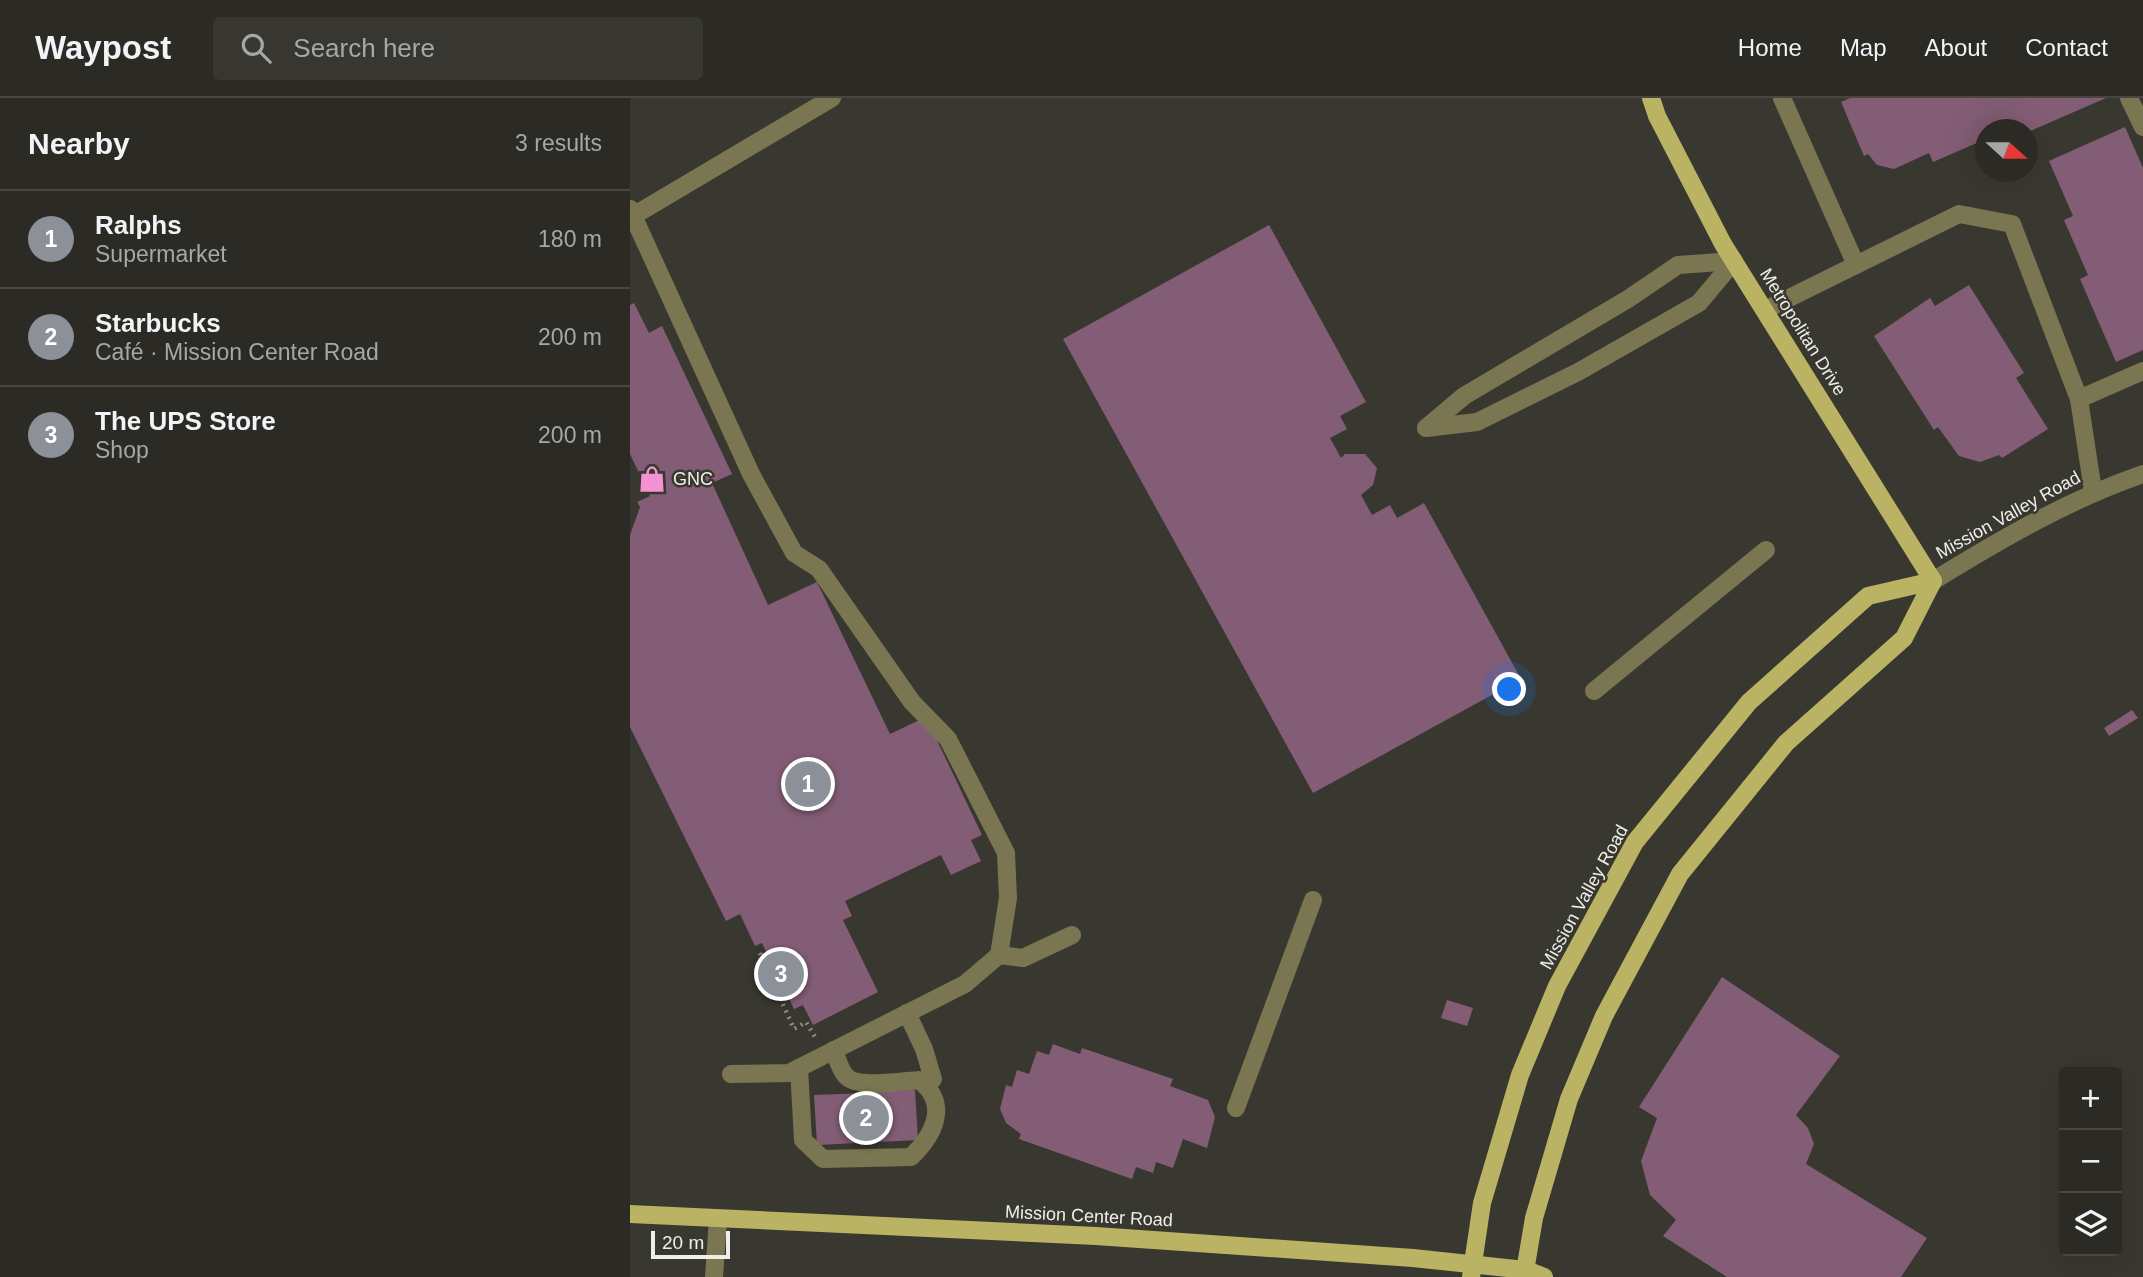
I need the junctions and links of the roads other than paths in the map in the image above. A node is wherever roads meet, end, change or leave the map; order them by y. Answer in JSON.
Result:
{"nodes":[{"id":1,"x":832,"y":98,"type":"edge"},
{"id":2,"x":1651,"y":98,"type":"edge"},
{"id":3,"x":1782,"y":98,"type":"edge"},
{"id":4,"x":2129,"y":98,"type":"edge"},
{"id":5,"x":2143,"y":127,"type":"edge"},
{"id":6,"x":632,"y":212,"type":"edge"},
{"id":7,"x":1734,"y":261,"type":"junction"},
{"id":8,"x":1856,"y":265,"type":"junction"},
{"id":9,"x":1765,"y":310,"type":"junction"},
{"id":10,"x":2143,"y":370,"type":"edge"},
{"id":11,"x":2079,"y":399,"type":"junction"},
{"id":12,"x":2143,"y":474,"type":"edge"},
{"id":13,"x":2093,"y":491,"type":"junction"},
{"id":14,"x":1766,"y":550,"type":"dead end"},
{"id":15,"x":1933,"y":581,"type":"junction"},
{"id":16,"x":1594,"y":691,"type":"dead end"},
{"id":17,"x":1313,"y":900,"type":"dead end"},
{"id":18,"x":1072,"y":935,"type":"dead end"},
{"id":19,"x":999,"y":955,"type":"junction"},
{"id":20,"x":907,"y":1013,"type":"junction"},
{"id":21,"x":827,"y":1054,"type":"junction"},
{"id":22,"x":799,"y":1068,"type":"junction"},
{"id":23,"x":731,"y":1074,"type":"dead end"},
{"id":24,"x":927,"y":1086,"type":"junction"},
{"id":25,"x":1236,"y":1108,"type":"dead end"},
{"id":26,"x":630,"y":1214,"type":"edge"},
{"id":27,"x":718,"y":1219,"type":"junction"},
{"id":28,"x":1472,"y":1271,"type":"edge"},
{"id":29,"x":1525,"y":1274,"type":"edge"},
{"id":30,"x":714,"y":1277,"type":"edge"},
{"id":31,"x":1544,"y":1277,"type":"edge"}],
"edges":[{"from":1,"to":6,"type":"street"},
{"from":2,"to":7,"type":"main road","name":"Metropolitan Drive"},
{"from":3,"to":8,"type":"street"},
{"from":4,"to":5,"type":"street"},
{"from":6,"to":19,"type":"street"},
{"from":7,"to":7,"type":"street"},
{"from":7,"to":9,"type":"main road","name":"Metropolitan Drive"},
{"from":8,"to":9,"type":"street"},
{"from":8,"to":11,"type":"street"},
{"from":9,"to":15,"type":"main road","name":"Metropolitan Drive"},
{"from":10,"to":11,"type":"street"},
{"from":11,"to":13,"type":"street"},
{"from":12,"to":13,"type":"street","name":"Mission Valley Road"},
{"from":13,"to":15,"type":"street","name":"Mission Valley Road"},
{"from":14,"to":16,"type":"street"},
{"from":15,"to":28,"type":"main road","name":"Mission Valley Road"},
{"from":15,"to":29,"type":"main road","name":"Mission Valley Road"},
{"from":17,"to":25,"type":"street"},
{"from":18,"to":19,"type":"street"},
{"from":19,"to":20,"type":"street"},
{"from":20,"to":21,"type":"street"},
{"from":20,"to":24,"type":"street"},
{"from":21,"to":22,"type":"street"},
{"from":21,"to":24,"type":"street"},
{"from":22,"to":23,"type":"street"},
{"from":22,"to":24,"type":"street"},
{"from":26,"to":27,"type":"main road","name":"Mission Center Road"},
{"from":27,"to":28,"type":"main road","name":"Mission Center Road"},
{"from":27,"to":30,"type":"street"},
{"from":28,"to":29,"type":"main road","name":"Mission Center Road"},
{"from":29,"to":31,"type":"main road","name":"Mission Center Road"}]}
